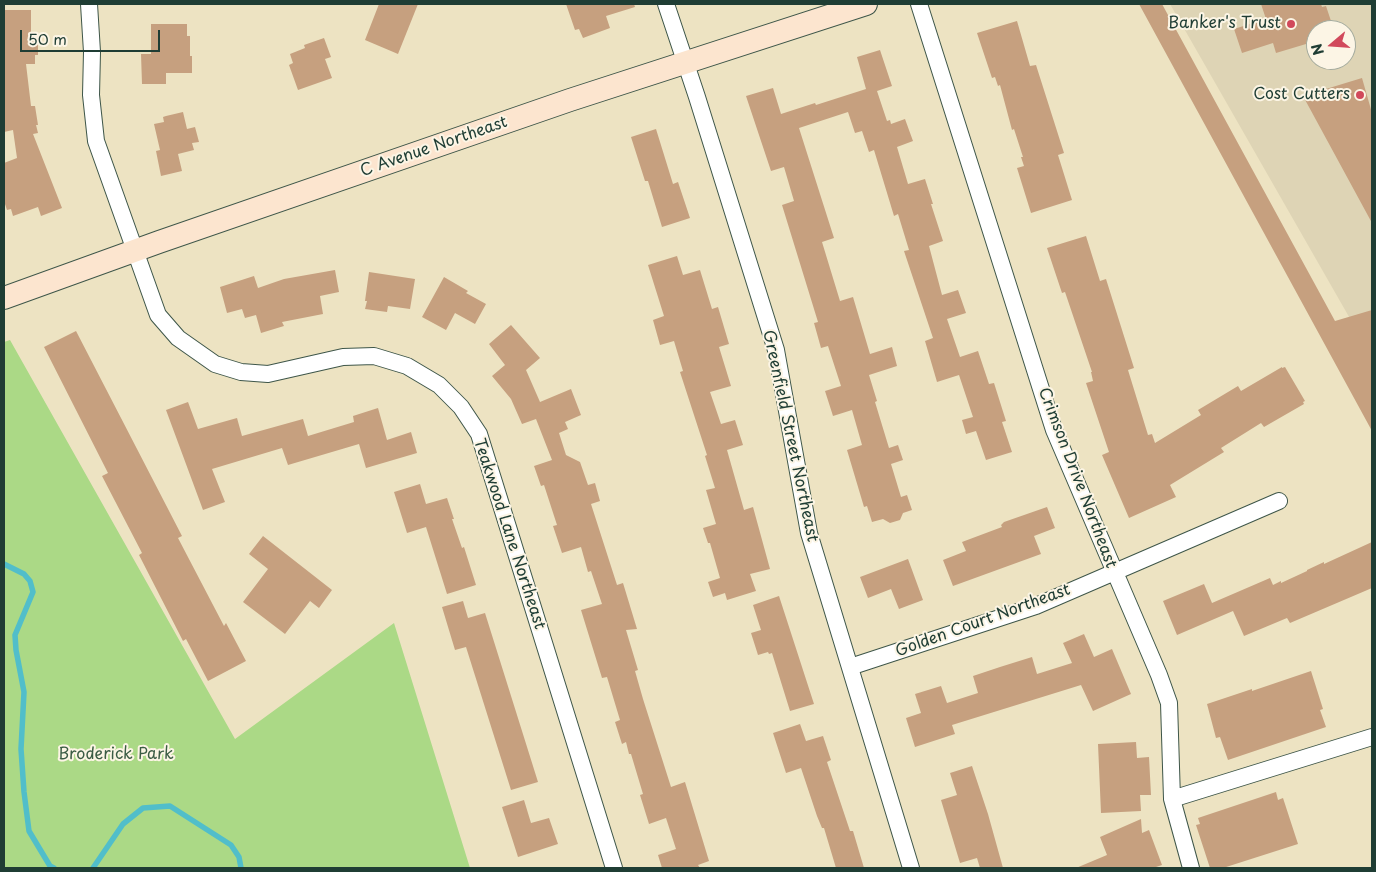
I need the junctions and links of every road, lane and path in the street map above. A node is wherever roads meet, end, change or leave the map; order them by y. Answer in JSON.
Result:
{"nodes":[{"id":1,"x":89,"y":4,"type":"edge"},
{"id":2,"x":666,"y":4,"type":"edge"},
{"id":3,"x":866,"y":4,"type":"edge"},
{"id":4,"x":919,"y":4,"type":"edge"},
{"id":5,"x":686,"y":62,"type":"junction"},
{"id":6,"x":135,"y":250,"type":"junction"},
{"id":7,"x":4,"y":298,"type":"edge"},
{"id":8,"x":1279,"y":501,"type":"dead end"},
{"id":9,"x":1114,"y":572,"type":"junction"},
{"id":10,"x":850,"y":667,"type":"junction"},
{"id":11,"x":1372,"y":737,"type":"edge"},
{"id":12,"x":1172,"y":799,"type":"junction"},
{"id":13,"x":614,"y":868,"type":"edge"},
{"id":14,"x":911,"y":868,"type":"edge"},
{"id":15,"x":1191,"y":868,"type":"edge"}],
"edges":[{"from":1,"to":6,"type":"street","name":"Teakwood Lane Northeast"},
{"from":2,"to":5,"type":"street","name":"Greenfield Street Northeast"},
{"from":3,"to":5,"type":"main road","name":"C Avenue Northeast"},
{"from":4,"to":9,"type":"street","name":"Crimson Drive Northeast"},
{"from":5,"to":6,"type":"main road","name":"C Avenue Northeast"},
{"from":5,"to":10,"type":"street","name":"Greenfield Street Northeast"},
{"from":6,"to":7,"type":"main road","name":"C Avenue Northeast"},
{"from":6,"to":13,"type":"street","name":"Teakwood Lane Northeast"},
{"from":8,"to":9,"type":"street","name":"Golden Court Northeast"},
{"from":9,"to":10,"type":"street","name":"Golden Court Northeast"},
{"from":9,"to":12,"type":"street","name":"Crimson Drive Northeast"},
{"from":10,"to":14,"type":"street","name":"Greenfield Street Northeast"},
{"from":11,"to":12,"type":"street"},
{"from":12,"to":15,"type":"street","name":"Crimson Drive Northeast"}]}
